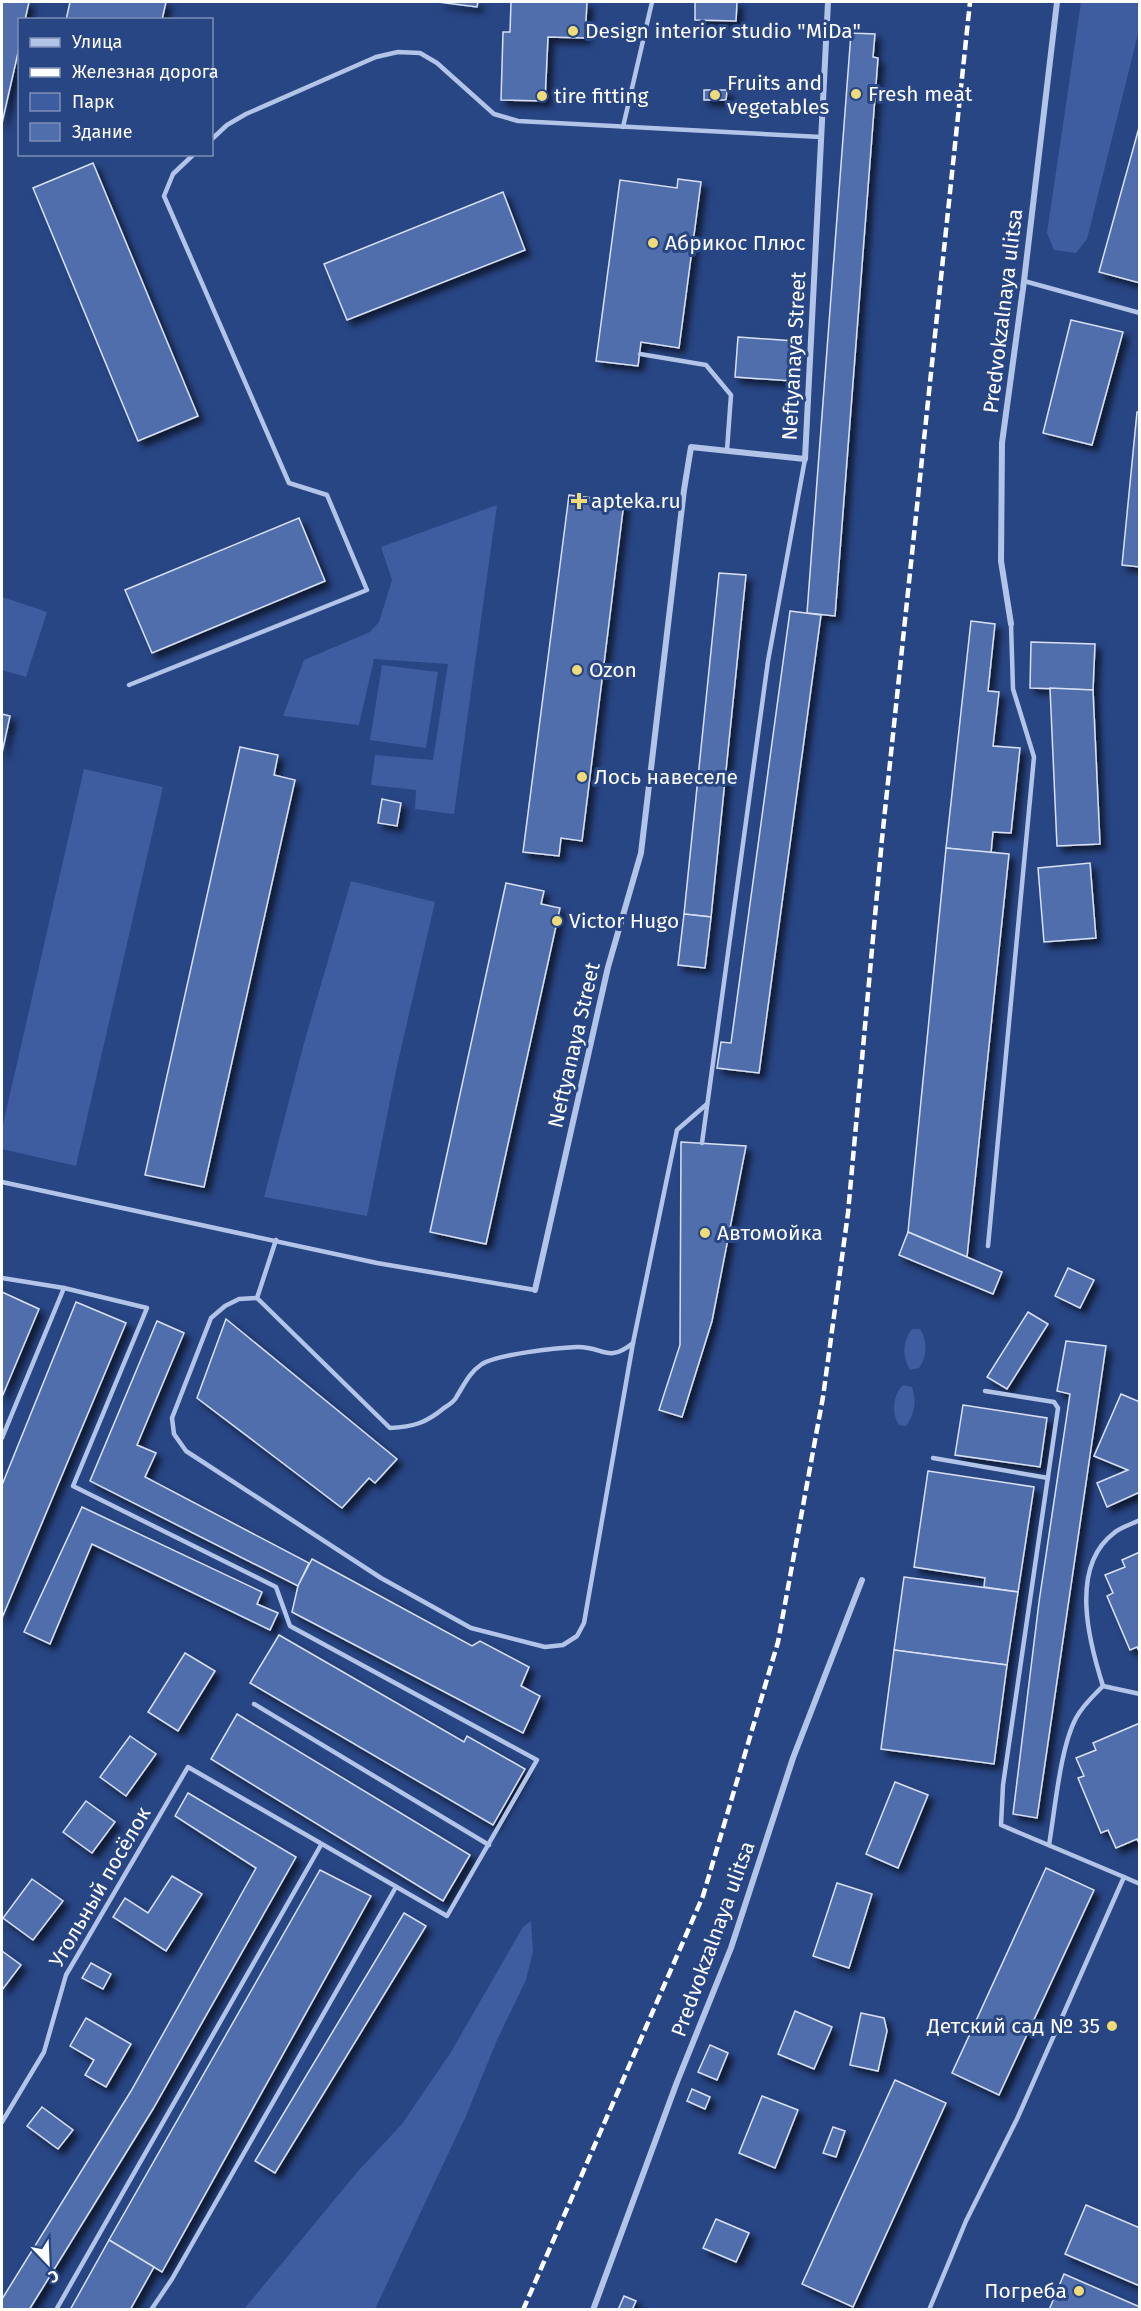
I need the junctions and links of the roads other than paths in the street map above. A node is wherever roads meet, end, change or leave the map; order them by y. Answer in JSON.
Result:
{"nodes":[{"id":1,"x":652,"y":2,"type":"edge"},
{"id":2,"x":828,"y":2,"type":"edge"},
{"id":3,"x":1057,"y":2,"type":"edge"},
{"id":4,"x":623,"y":127,"type":"junction"},
{"id":5,"x":821,"y":137,"type":"junction"},
{"id":6,"x":213,"y":138,"type":"edge"},
{"id":7,"x":192,"y":156,"type":"edge"},
{"id":8,"x":1024,"y":281,"type":"junction"},
{"id":9,"x":1140,"y":313,"type":"edge"},
{"id":10,"x":640,"y":354,"type":"dead end"},
{"id":11,"x":728,"y":450,"type":"junction"},
{"id":12,"x":805,"y":459,"type":"junction"},
{"id":13,"x":1011,"y":624,"type":"joint"},
{"id":14,"x":129,"y":685,"type":"dead end"},
{"id":15,"x":708,"y":1104,"type":"junction"},
{"id":16,"x":702,"y":1143,"type":"dead end"},
{"id":17,"x":2,"y":1182,"type":"edge"},
{"id":18,"x":276,"y":1240,"type":"junction"},
{"id":19,"x":988,"y":1246,"type":"dead end"},
{"id":20,"x":2,"y":1278,"type":"edge"},
{"id":21,"x":64,"y":1288,"type":"junction"},
{"id":22,"x":535,"y":1290,"type":"joint"},
{"id":23,"x":257,"y":1298,"type":"junction"},
{"id":24,"x":633,"y":1343,"type":"junction"},
{"id":25,"x":985,"y":1391,"type":"dead end"},
{"id":26,"x":2,"y":1438,"type":"edge"},
{"id":27,"x":933,"y":1458,"type":"dead end"},
{"id":28,"x":1048,"y":1478,"type":"junction"},
{"id":29,"x":1140,"y":1520,"type":"edge"},
{"id":30,"x":862,"y":1580,"type":"dead end"},
{"id":31,"x":1103,"y":1686,"type":"junction"},
{"id":32,"x":1140,"y":1694,"type":"edge"},
{"id":33,"x":254,"y":1704,"type":"dead end"},
{"id":34,"x":321,"y":1845,"type":"junction"},
{"id":35,"x":489,"y":1845,"type":"junction"},
{"id":36,"x":1049,"y":1845,"type":"junction"},
{"id":37,"x":1124,"y":1877,"type":"junction"},
{"id":38,"x":1140,"y":1884,"type":"edge"},
{"id":39,"x":396,"y":1887,"type":"junction"},
{"id":40,"x":2,"y":2122,"type":"edge"},
{"id":41,"x":56,"y":2310,"type":"edge"},
{"id":42,"x":151,"y":2310,"type":"edge"},
{"id":43,"x":593,"y":2310,"type":"edge"},
{"id":44,"x":929,"y":2310,"type":"edge"}],
"edges":[{"from":1,"to":4,"type":"lane"},
{"from":2,"to":5,"type":"street","name":"Neftyanaya Street"},
{"from":3,"to":8,"type":"street","name":"Predvokzalnaya ulitsa"},
{"from":4,"to":5,"type":"lane"},
{"from":4,"to":6,"type":"lane"},
{"from":5,"to":12,"type":"street","name":"Neftyanaya Street"},
{"from":7,"to":14,"type":"lane"},
{"from":8,"to":9,"type":"lane"},
{"from":8,"to":13,"type":"street","name":"Predvokzalnaya ulitsa"},
{"from":10,"to":11,"type":"lane"},
{"from":11,"to":12,"type":"street","name":"Neftyanaya Street"},
{"from":11,"to":22,"type":"street","name":"Neftyanaya Street"},
{"from":12,"to":15,"type":"lane"},
{"from":13,"to":19,"type":"lane"},
{"from":15,"to":16,"type":"lane"},
{"from":15,"to":24,"type":"lane"},
{"from":17,"to":18,"type":"lane"},
{"from":18,"to":22,"type":"lane"},
{"from":18,"to":23,"type":"lane"},
{"from":20,"to":21,"type":"lane"},
{"from":21,"to":26,"type":"lane"},
{"from":21,"to":35,"type":"lane"},
{"from":23,"to":24,"type":"lane"},
{"from":23,"to":24,"type":"lane"},
{"from":25,"to":28,"type":"lane"},
{"from":27,"to":28,"type":"lane"},
{"from":28,"to":36,"type":"lane"},
{"from":29,"to":31,"type":"lane"},
{"from":30,"to":43,"type":"street","name":"Predvokzalnaya ulitsa"},
{"from":31,"to":32,"type":"lane"},
{"from":31,"to":36,"type":"lane"},
{"from":33,"to":35,"type":"lane"},
{"from":34,"to":39,"type":"lane"},
{"from":34,"to":40,"type":"lane","name":"Угольный посёлок"},
{"from":34,"to":41,"type":"lane"},
{"from":35,"to":39,"type":"lane"},
{"from":36,"to":37,"type":"lane"},
{"from":37,"to":38,"type":"lane"},
{"from":37,"to":44,"type":"lane"},
{"from":39,"to":42,"type":"lane"}]}
